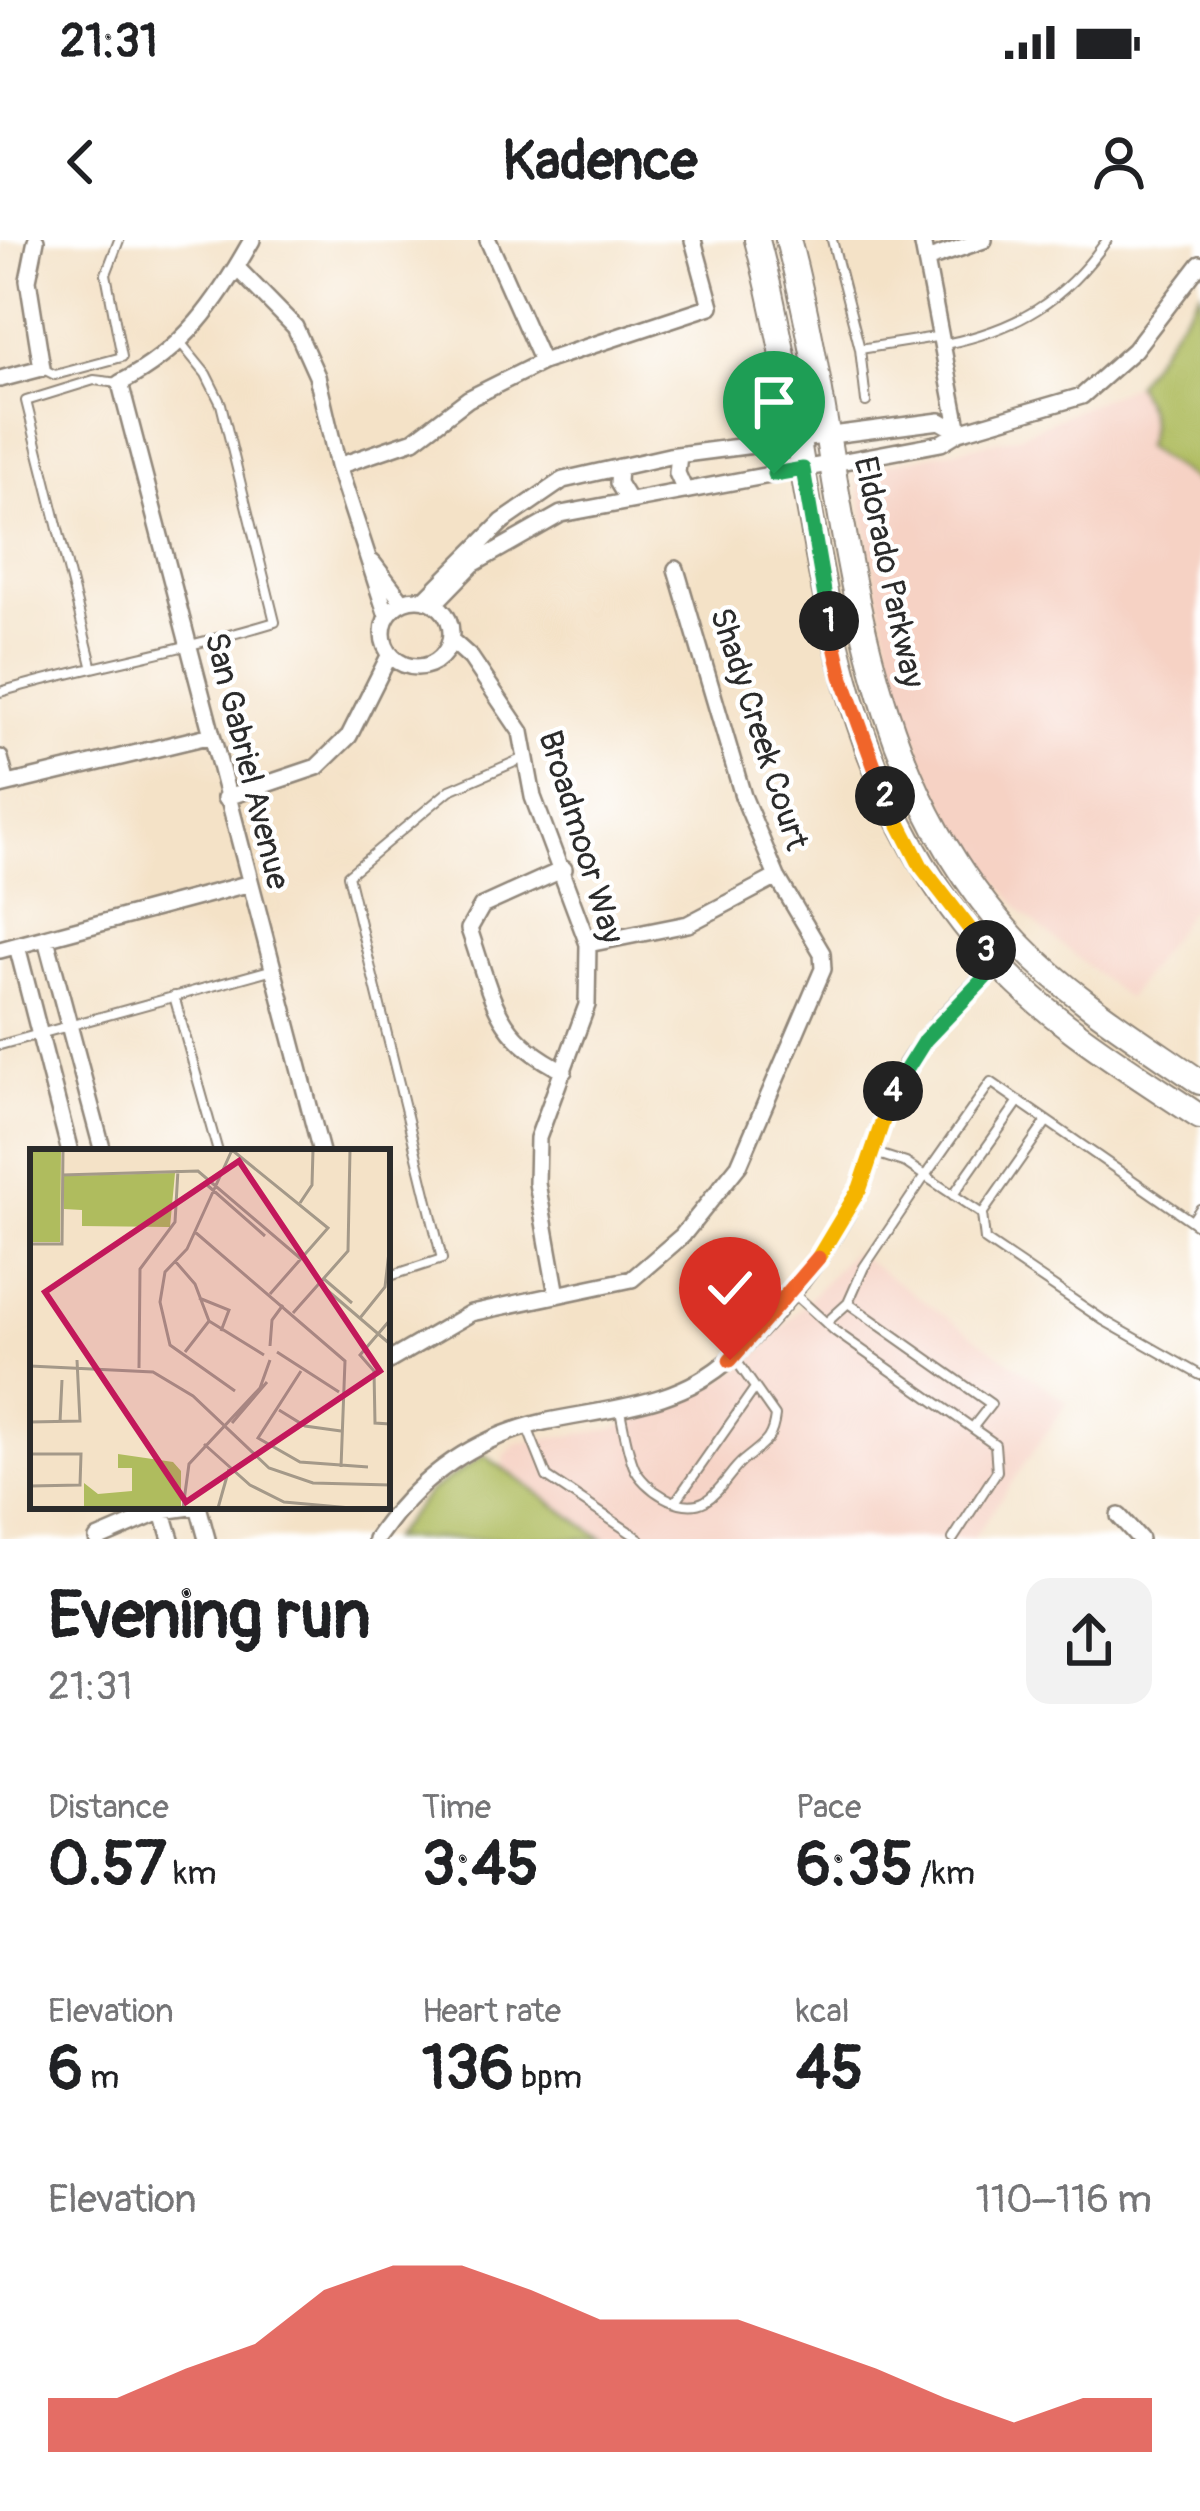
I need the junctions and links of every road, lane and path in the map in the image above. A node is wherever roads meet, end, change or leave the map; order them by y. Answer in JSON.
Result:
{"nodes":[{"id":1,"x":36,"y":240,"type":"edge"},
{"id":2,"x":119,"y":240,"type":"edge"},
{"id":3,"x":252,"y":240,"type":"edge"},
{"id":4,"x":488,"y":240,"type":"edge"},
{"id":5,"x":693,"y":240,"type":"edge"},
{"id":6,"x":757,"y":240,"type":"edge"},
{"id":7,"x":788,"y":240,"type":"edge"},
{"id":8,"x":832,"y":240,"type":"edge"},
{"id":9,"x":922,"y":240,"type":"edge"},
{"id":10,"x":984,"y":240,"type":"edge"},
{"id":11,"x":1107,"y":240,"type":"edge"},
{"id":12,"x":926,"y":260,"type":"junction"},
{"id":13,"x":1200,"y":264,"type":"edge"},
{"id":14,"x":237,"y":268,"type":"junction"},
{"id":15,"x":944,"y":340,"type":"junction"},
{"id":16,"x":180,"y":342,"type":"junction"},
{"id":17,"x":860,"y":349,"type":"junction"},
{"id":18,"x":542,"y":362,"type":"junction"},
{"id":19,"x":41,"y":368,"type":"junction"},
{"id":20,"x":0,"y":379,"type":"edge"},
{"id":21,"x":120,"y":383,"type":"junction"},
{"id":22,"x":866,"y":402,"type":"dead end"},
{"id":23,"x":959,"y":432,"type":"junction"},
{"id":24,"x":799,"y":441,"type":"junction"},
{"id":25,"x":830,"y":451,"type":"junction"},
{"id":26,"x":679,"y":454,"type":"junction"},
{"id":27,"x":338,"y":466,"type":"junction"},
{"id":28,"x":619,"y":467,"type":"junction"},
{"id":29,"x":803,"y":469,"type":"junction"},
{"id":30,"x":686,"y":491,"type":"junction"},
{"id":31,"x":629,"y":501,"type":"junction"},
{"id":32,"x":367,"y":556,"type":"junction"},
{"id":33,"x":676,"y":569,"type":"dead end"},
{"id":34,"x":403,"y":601,"type":"junction"},
{"id":35,"x":430,"y":601,"type":"junction"},
{"id":36,"x":387,"y":616,"type":"junction"},
{"id":37,"x":185,"y":642,"type":"junction"},
{"id":38,"x":449,"y":645,"type":"junction"},
{"id":39,"x":394,"y":658,"type":"junction"},
{"id":40,"x":92,"y":665,"type":"junction"},
{"id":41,"x":0,"y":692,"type":"edge"},
{"id":42,"x":208,"y":736,"type":"junction"},
{"id":43,"x":526,"y":757,"type":"junction"},
{"id":44,"x":0,"y":758,"type":"edge"},
{"id":45,"x":3,"y":785,"type":"edge"},
{"id":46,"x":225,"y":798,"type":"junction"},
{"id":47,"x":564,"y":869,"type":"junction"},
{"id":48,"x":777,"y":877,"type":"junction"},
{"id":49,"x":247,"y":884,"type":"junction"},
{"id":50,"x":46,"y":939,"type":"junction"},
{"id":51,"x":588,"y":944,"type":"junction"},
{"id":52,"x":1019,"y":944,"type":"junction"},
{"id":53,"x":9,"y":948,"type":"edge"},
{"id":54,"x":998,"y":964,"type":"junction"},
{"id":55,"x":270,"y":970,"type":"junction"},
{"id":56,"x":175,"y":996,"type":"junction"},
{"id":57,"x":69,"y":1025,"type":"junction"},
{"id":58,"x":40,"y":1034,"type":"junction"},
{"id":59,"x":0,"y":1045,"type":"edge"},
{"id":60,"x":1151,"y":1048,"type":"junction"},
{"id":61,"x":564,"y":1071,"type":"junction"},
{"id":62,"x":1134,"y":1073,"type":"junction"},
{"id":63,"x":1200,"y":1082,"type":"edge"},
{"id":64,"x":1019,"y":1101,"type":"junction"},
{"id":65,"x":1200,"y":1117,"type":"edge"},
{"id":66,"x":1047,"y":1121,"type":"junction"},
{"id":67,"x":69,"y":1149,"type":"edge"},
{"id":68,"x":102,"y":1149,"type":"edge"},
{"id":69,"x":217,"y":1149,"type":"edge"},
{"id":70,"x":320,"y":1149,"type":"edge"},
{"id":71,"x":871,"y":1152,"type":"junction"},
{"id":72,"x":925,"y":1176,"type":"junction"},
{"id":73,"x":953,"y":1195,"type":"junction"},
{"id":74,"x":1200,"y":1210,"type":"edge"},
{"id":75,"x":982,"y":1214,"type":"junction"},
{"id":76,"x":1196,"y":1224,"type":"edge"},
{"id":77,"x":390,"y":1276,"type":"edge"},
{"id":78,"x":791,"y":1291,"type":"junction"},
{"id":79,"x":556,"y":1295,"type":"junction"},
{"id":80,"x":848,"y":1303,"type":"junction"},
{"id":81,"x":826,"y":1323,"type":"junction"},
{"id":82,"x":733,"y":1356,"type":"junction"},
{"id":83,"x":390,"y":1360,"type":"edge"},
{"id":84,"x":1200,"y":1375,"type":"edge"},
{"id":85,"x":755,"y":1388,"type":"junction"},
{"id":86,"x":620,"y":1411,"type":"junction"},
{"id":87,"x":527,"y":1427,"type":"junction"},
{"id":88,"x":973,"y":1427,"type":"junction"},
{"id":89,"x":676,"y":1501,"type":"junction"},
{"id":90,"x":160,"y":1509,"type":"edge"},
{"id":91,"x":162,"y":1509,"type":"edge"},
{"id":92,"x":200,"y":1509,"type":"edge"},
{"id":93,"x":1119,"y":1516,"type":"dead end"},
{"id":94,"x":97,"y":1539,"type":"edge"},
{"id":95,"x":171,"y":1539,"type":"edge"},
{"id":96,"x":207,"y":1539,"type":"edge"},
{"id":97,"x":376,"y":1539,"type":"edge"},
{"id":98,"x":640,"y":1539,"type":"edge"},
{"id":99,"x":953,"y":1539,"type":"edge"},
{"id":100,"x":1140,"y":1539,"type":"edge"}],
"edges":[{"from":1,"to":19,"type":"street"},
{"from":2,"to":19,"type":"lane"},
{"from":3,"to":14,"type":"street"},
{"from":4,"to":18,"type":"street"},
{"from":5,"to":18,"type":"street"},
{"from":6,"to":24,"type":"main road","name":"Eldorado Parkway"},
{"from":7,"to":25,"type":"main road","name":"Eldorado Parkway"},
{"from":8,"to":17,"type":"lane"},
{"from":9,"to":12,"type":"street"},
{"from":10,"to":12,"type":"street"},
{"from":11,"to":15,"type":"lane"},
{"from":12,"to":15,"type":"street"},
{"from":13,"to":23,"type":"street"},
{"from":14,"to":16,"type":"street"},
{"from":14,"to":27,"type":"street"},
{"from":15,"to":17,"type":"lane"},
{"from":15,"to":23,"type":"street"},
{"from":16,"to":21,"type":"street"},
{"from":16,"to":37,"type":"lane"},
{"from":17,"to":22,"type":"lane"},
{"from":18,"to":27,"type":"street"},
{"from":19,"to":20,"type":"street"},
{"from":21,"to":37,"type":"street","name":"San Gabriel Avenue"},
{"from":21,"to":40,"type":"lane"},
{"from":23,"to":25,"type":"street"},
{"from":23,"to":25,"type":"street"},
{"from":24,"to":25,"type":"street"},
{"from":24,"to":26,"type":"street"},
{"from":24,"to":29,"type":"main road","name":"Eldorado Parkway"},
{"from":25,"to":29,"type":"street"},
{"from":25,"to":52,"type":"main road","name":"Eldorado Parkway"},
{"from":26,"to":28,"type":"street"},
{"from":26,"to":30,"type":"street"},
{"from":27,"to":32,"type":"street"},
{"from":28,"to":31,"type":"street"},
{"from":28,"to":35,"type":"street"},
{"from":29,"to":30,"type":"street"},
{"from":29,"to":54,"type":"main road","name":"Eldorado Parkway"},
{"from":30,"to":31,"type":"street"},
{"from":31,"to":35,"type":"street"},
{"from":32,"to":34,"type":"street"},
{"from":32,"to":36,"type":"street"},
{"from":33,"to":48,"type":"street","name":"Shady Creek Court"},
{"from":34,"to":35,"type":"street"},
{"from":34,"to":36,"type":"street"},
{"from":35,"to":38,"type":"street"},
{"from":36,"to":39,"type":"street"},
{"from":37,"to":40,"type":"lane"},
{"from":37,"to":42,"type":"street","name":"San Gabriel Avenue"},
{"from":38,"to":39,"type":"street"},
{"from":38,"to":43,"type":"street","name":"Broadmoor Way"},
{"from":39,"to":46,"type":"street"},
{"from":40,"to":41,"type":"lane"},
{"from":42,"to":45,"type":"street"},
{"from":42,"to":46,"type":"street","name":"San Gabriel Avenue"},
{"from":43,"to":47,"type":"street","name":"Broadmoor Way"},
{"from":43,"to":77,"type":"lane"},
{"from":44,"to":45,"type":"street"},
{"from":46,"to":49,"type":"street","name":"San Gabriel Avenue"},
{"from":47,"to":51,"type":"street","name":"Broadmoor Way"},
{"from":47,"to":61,"type":"street"},
{"from":48,"to":51,"type":"street"},
{"from":48,"to":79,"type":"street","name":"Shady Creek Court"},
{"from":49,"to":50,"type":"street"},
{"from":49,"to":55,"type":"street","name":"San Gabriel Avenue"},
{"from":50,"to":53,"type":"street"},
{"from":50,"to":57,"type":"street"},
{"from":51,"to":61,"type":"street","name":"Broadmoor Way"},
{"from":52,"to":54,"type":"street"},
{"from":52,"to":60,"type":"main road","name":"Eldorado Parkway"},
{"from":53,"to":58,"type":"street"},
{"from":54,"to":62,"type":"main road","name":"Eldorado Parkway"},
{"from":54,"to":71,"type":"street"},
{"from":55,"to":56,"type":"lane"},
{"from":55,"to":70,"type":"street","name":"San Gabriel Avenue"},
{"from":56,"to":57,"type":"lane"},
{"from":56,"to":69,"type":"lane"},
{"from":57,"to":58,"type":"lane"},
{"from":57,"to":68,"type":"street"},
{"from":58,"to":59,"type":"lane"},
{"from":58,"to":67,"type":"street"},
{"from":60,"to":62,"type":"main road"},
{"from":60,"to":63,"type":"main road","name":"Eldorado Parkway"},
{"from":61,"to":79,"type":"street","name":"Broadmoor Way"},
{"from":62,"to":65,"type":"main road","name":"Eldorado Parkway"},
{"from":64,"to":66,"type":"lane"},
{"from":64,"to":72,"type":"lane"},
{"from":64,"to":73,"type":"lane"},
{"from":66,"to":75,"type":"lane"},
{"from":66,"to":76,"type":"lane"},
{"from":71,"to":72,"type":"lane"},
{"from":71,"to":78,"type":"street"},
{"from":72,"to":73,"type":"lane"},
{"from":72,"to":80,"type":"lane"},
{"from":73,"to":75,"type":"lane"},
{"from":74,"to":76,"type":"lane"},
{"from":75,"to":84,"type":"lane"},
{"from":78,"to":81,"type":"lane"},
{"from":78,"to":82,"type":"street"},
{"from":79,"to":83,"type":"street"},
{"from":80,"to":81,"type":"lane"},
{"from":80,"to":88,"type":"lane"},
{"from":81,"to":88,"type":"lane"},
{"from":82,"to":85,"type":"lane"},
{"from":82,"to":86,"type":"street"},
{"from":85,"to":89,"type":"lane"},
{"from":85,"to":89,"type":"lane"},
{"from":86,"to":87,"type":"street"},
{"from":86,"to":89,"type":"lane"},
{"from":87,"to":97,"type":"street"},
{"from":87,"to":98,"type":"lane"},
{"from":88,"to":99,"type":"lane"},
{"from":90,"to":94,"type":"street"},
{"from":91,"to":95,"type":"street"},
{"from":92,"to":96,"type":"street"},
{"from":93,"to":100,"type":"street"}]}
